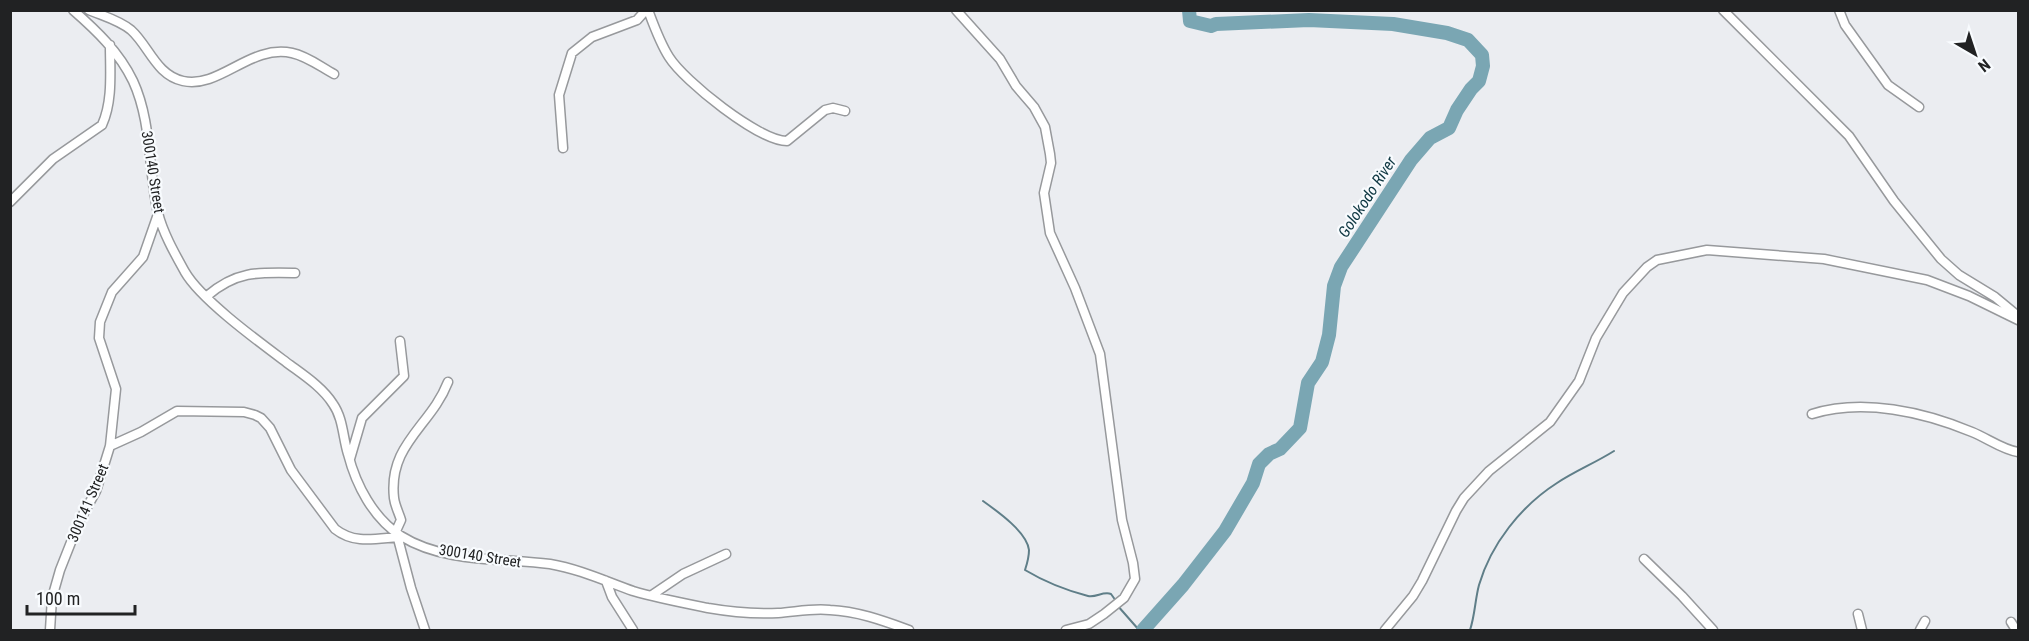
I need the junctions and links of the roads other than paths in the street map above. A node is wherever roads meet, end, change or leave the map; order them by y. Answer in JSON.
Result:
{"nodes":[{"id":1,"x":73,"y":10,"type":"edge"},
{"id":2,"x":89,"y":10,"type":"edge"},
{"id":3,"x":647,"y":10,"type":"edge"},
{"id":4,"x":956,"y":10,"type":"edge"},
{"id":5,"x":1723,"y":10,"type":"edge"},
{"id":6,"x":1839,"y":10,"type":"edge"},
{"id":7,"x":1733,"y":15,"type":"edge"},
{"id":8,"x":110,"y":45,"type":"junction"},
{"id":9,"x":334,"y":74,"type":"dead end"},
{"id":10,"x":1919,"y":107,"type":"dead end"},
{"id":11,"x":845,"y":111,"type":"dead end"},
{"id":12,"x":562,"y":148,"type":"dead end"},
{"id":13,"x":10,"y":202,"type":"edge"},
{"id":14,"x":158,"y":214,"type":"junction"},
{"id":15,"x":295,"y":273,"type":"dead end"},
{"id":16,"x":207,"y":296,"type":"junction"},
{"id":17,"x":2019,"y":318,"type":"edge"},
{"id":18,"x":400,"y":341,"type":"dead end"},
{"id":19,"x":448,"y":382,"type":"dead end"},
{"id":20,"x":1812,"y":414,"type":"dead end"},
{"id":21,"x":110,"y":446,"type":"junction"},
{"id":22,"x":2018,"y":453,"type":"edge"},
{"id":23,"x":349,"y":459,"type":"junction"},
{"id":24,"x":396,"y":534,"type":"junction"},
{"id":25,"x":726,"y":554,"type":"dead end"},
{"id":26,"x":1644,"y":559,"type":"dead end"},
{"id":27,"x":606,"y":581,"type":"junction"},
{"id":28,"x":652,"y":596,"type":"junction"},
{"id":29,"x":1858,"y":614,"type":"dead end"},
{"id":30,"x":1925,"y":621,"type":"dead end"},
{"id":31,"x":2011,"y":622,"type":"dead end"},
{"id":32,"x":50,"y":630,"type":"edge"},
{"id":33,"x":425,"y":630,"type":"edge"},
{"id":34,"x":633,"y":630,"type":"edge"},
{"id":35,"x":909,"y":630,"type":"edge"},
{"id":36,"x":1066,"y":630,"type":"edge"},
{"id":37,"x":1385,"y":630,"type":"edge"},
{"id":38,"x":1713,"y":630,"type":"edge"},
{"id":39,"x":1862,"y":630,"type":"edge"},
{"id":40,"x":1920,"y":630,"type":"edge"},
{"id":41,"x":2016,"y":630,"type":"edge"}],
"edges":[{"from":1,"to":8,"type":"street","name":"300140 Street"},
{"from":2,"to":9,"type":"street"},
{"from":3,"to":11,"type":"street"},
{"from":3,"to":12,"type":"street"},
{"from":4,"to":36,"type":"street"},
{"from":5,"to":7,"type":"street"},
{"from":6,"to":10,"type":"street"},
{"from":7,"to":17,"type":"street"},
{"from":8,"to":13,"type":"street"},
{"from":8,"to":14,"type":"street","name":"300140 Street"},
{"from":14,"to":16,"type":"street","name":"300140 Street"},
{"from":14,"to":21,"type":"street","name":"300141 Street"},
{"from":15,"to":16,"type":"street"},
{"from":16,"to":23,"type":"street","name":"300140 Street"},
{"from":17,"to":37,"type":"street"},
{"from":18,"to":23,"type":"street"},
{"from":19,"to":24,"type":"street"},
{"from":20,"to":22,"type":"street"},
{"from":21,"to":24,"type":"street"},
{"from":21,"to":32,"type":"street","name":"300141 Street"},
{"from":23,"to":24,"type":"street","name":"300140 Street"},
{"from":24,"to":27,"type":"street","name":"300140 Street"},
{"from":24,"to":33,"type":"street"},
{"from":25,"to":28,"type":"street"},
{"from":26,"to":38,"type":"street"},
{"from":27,"to":28,"type":"street","name":"300140 Street"},
{"from":27,"to":34,"type":"street"},
{"from":28,"to":35,"type":"street","name":"300140 Street"},
{"from":29,"to":39,"type":"street"},
{"from":30,"to":40,"type":"street"},
{"from":31,"to":41,"type":"street"}]}
